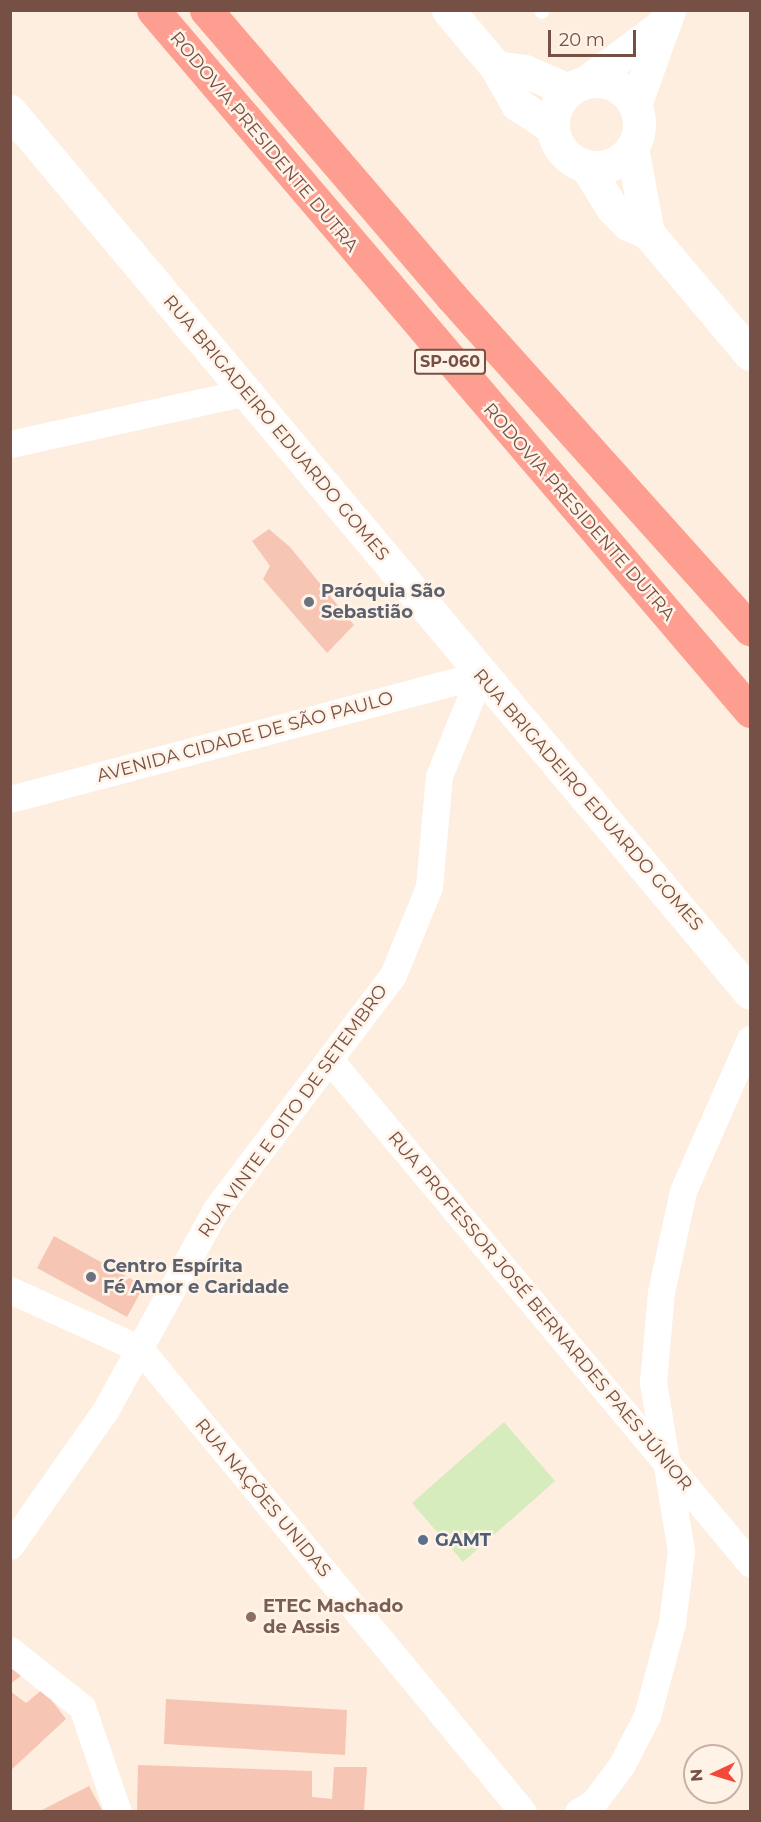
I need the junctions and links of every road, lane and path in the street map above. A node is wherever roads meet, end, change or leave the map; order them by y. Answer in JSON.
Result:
{"nodes":[{"id":1,"x":153,"y":10,"type":"edge"},
{"id":2,"x":206,"y":10,"type":"edge"},
{"id":3,"x":448,"y":10,"type":"edge"},
{"id":4,"x":667,"y":17,"type":"edge"},
{"id":5,"x":496,"y":67,"type":"junction"},
{"id":6,"x":578,"y":85,"type":"junction"},
{"id":7,"x":635,"y":105,"type":"junction"},
{"id":8,"x":10,"y":111,"type":"edge"},
{"id":9,"x":553,"y":128,"type":"junction"},
{"id":10,"x":632,"y":148,"type":"junction"},
{"id":11,"x":586,"y":166,"type":"junction"},
{"id":12,"x":648,"y":233,"type":"junction"},
{"id":13,"x":750,"y":354,"type":"edge"},
{"id":14,"x":248,"y":392,"type":"junction"},
{"id":15,"x":10,"y":444,"type":"edge"},
{"id":16,"x":750,"y":628,"type":"edge"},
{"id":17,"x":480,"y":675,"type":"junction"},
{"id":18,"x":750,"y":711,"type":"edge"},
{"id":19,"x":10,"y":799,"type":"edge"},
{"id":20,"x":750,"y":993,"type":"edge"},
{"id":21,"x":750,"y":1039,"type":"edge"},
{"id":22,"x":329,"y":1059,"type":"junction"},
{"id":23,"x":10,"y":1290,"type":"edge"},
{"id":24,"x":140,"y":1349,"type":"junction"},
{"id":25,"x":670,"y":1466,"type":"junction"},
{"id":26,"x":10,"y":1546,"type":"edge"},
{"id":27,"x":750,"y":1563,"type":"edge"},
{"id":28,"x":10,"y":1650,"type":"edge"},
{"id":29,"x":118,"y":1812,"type":"edge"},
{"id":30,"x":523,"y":1812,"type":"edge"},
{"id":31,"x":578,"y":1812,"type":"edge"}],
"edges":[{"from":1,"to":18,"type":"highway","name":"RODOVIA PRESIDENTE DUTRA","number":"SP-060"},
{"from":2,"to":16,"type":"highway","number":"SP-060"},
{"from":3,"to":5,"type":"street"},
{"from":4,"to":6,"type":"street"},
{"from":4,"to":7,"type":"street"},
{"from":5,"to":6,"type":"street"},
{"from":5,"to":9,"type":"street"},
{"from":6,"to":7,"type":"street"},
{"from":6,"to":9,"type":"street"},
{"from":7,"to":10,"type":"street"},
{"from":8,"to":14,"type":"street","name":"RUA BRIGADEIRO EDUARDO GOMES"},
{"from":9,"to":11,"type":"street"},
{"from":10,"to":11,"type":"street"},
{"from":10,"to":12,"type":"street"},
{"from":11,"to":12,"type":"street"},
{"from":12,"to":13,"type":"street"},
{"from":14,"to":15,"type":"street"},
{"from":14,"to":17,"type":"street","name":"RUA BRIGADEIRO EDUARDO GOMES"},
{"from":17,"to":19,"type":"street","name":"AVENIDA CIDADE DE SÃO PAULO"},
{"from":17,"to":20,"type":"street","name":"RUA BRIGADEIRO EDUARDO GOMES"},
{"from":17,"to":22,"type":"street","name":"RUA VINTE E OITO DE SETEMBRO"},
{"from":21,"to":25,"type":"street"},
{"from":22,"to":24,"type":"street","name":"RUA VINTE E OITO DE SETEMBRO"},
{"from":22,"to":25,"type":"street","name":"RUA PROFESSOR JOSÉ BERNARDES PAES JÚNIOR"},
{"from":23,"to":24,"type":"street","name":"RUA NAÇÕES UNIDAS"},
{"from":24,"to":26,"type":"street","name":"RUA VINTE E OITO DE SETEMBRO"},
{"from":24,"to":30,"type":"street","name":"RUA NAÇÕES UNIDAS"},
{"from":25,"to":27,"type":"street","name":"RUA PROFESSOR JOSÉ BERNARDES PAES JÚNIOR"},
{"from":25,"to":31,"type":"street"},
{"from":28,"to":29,"type":"street"}]}
